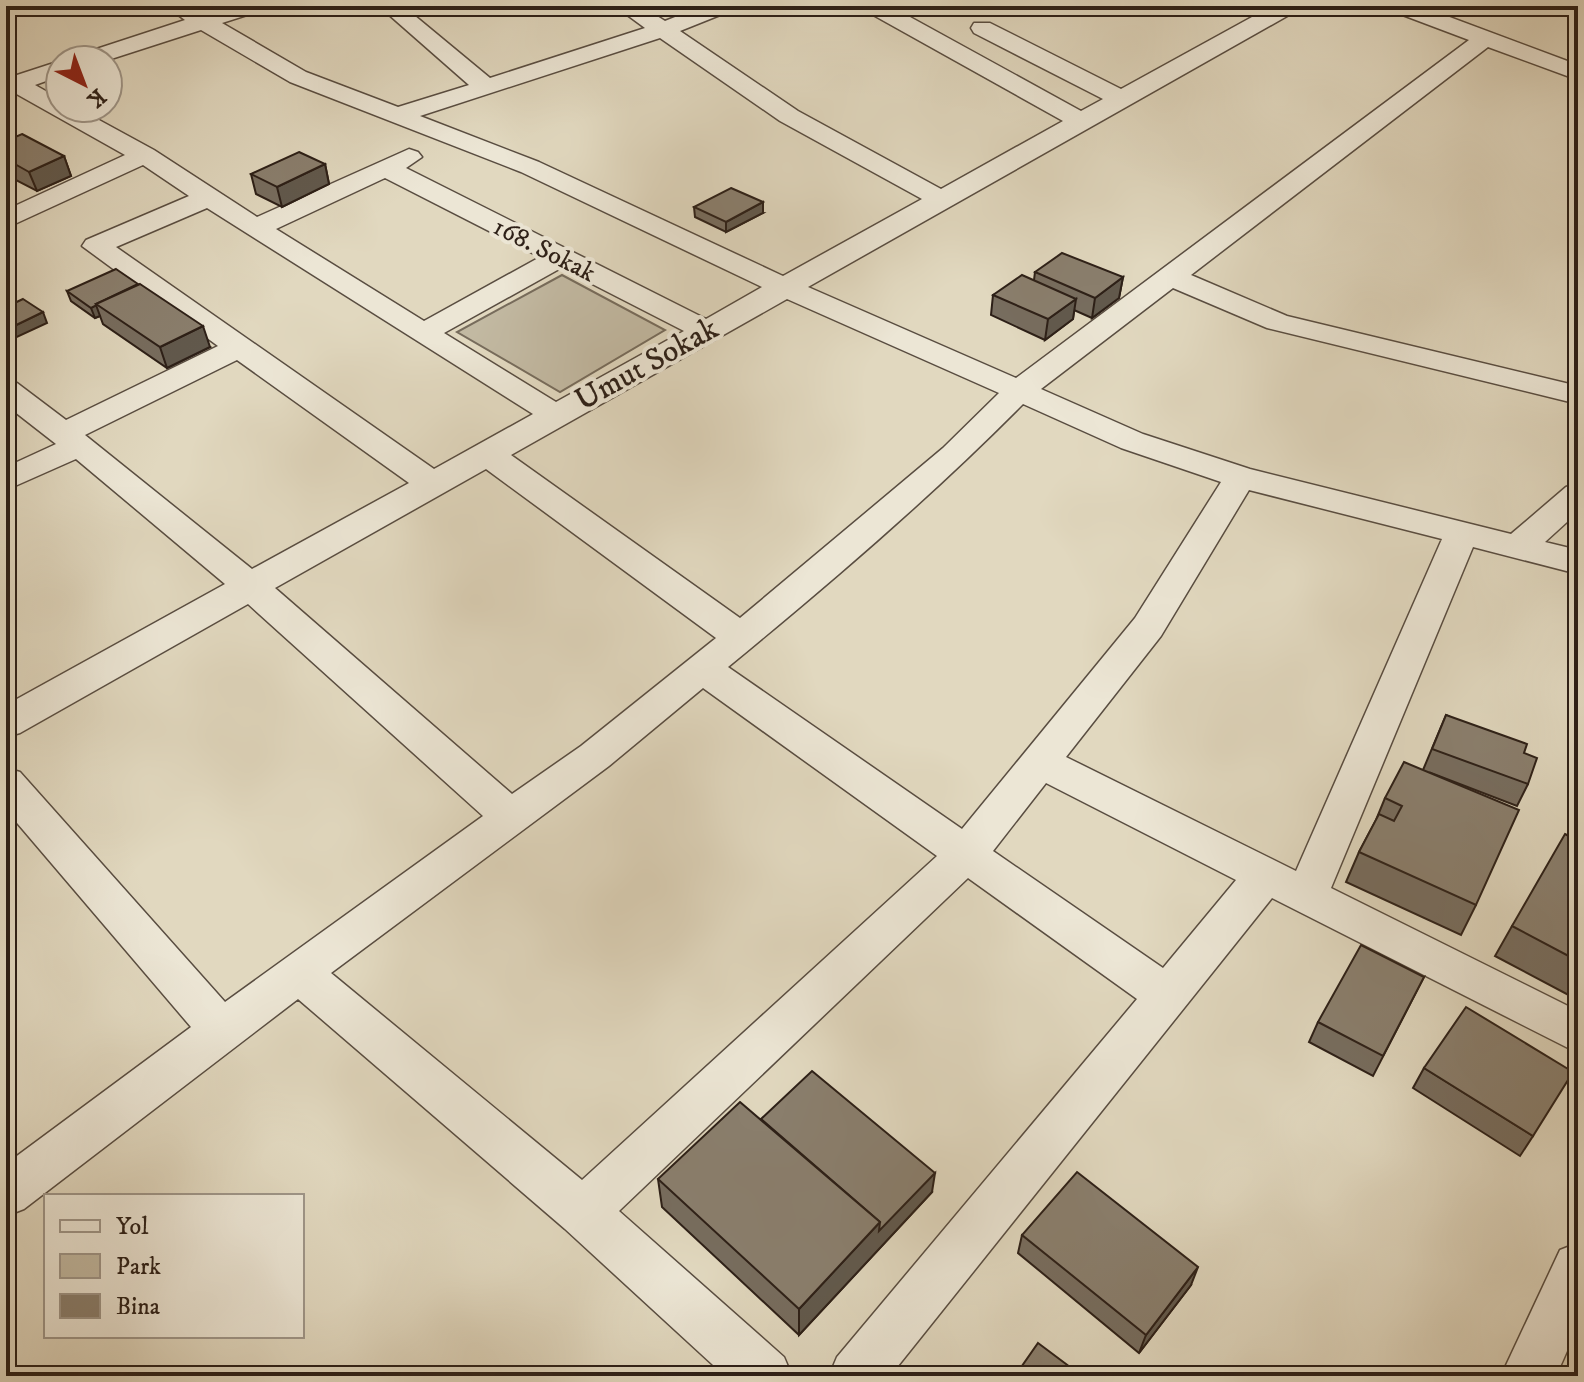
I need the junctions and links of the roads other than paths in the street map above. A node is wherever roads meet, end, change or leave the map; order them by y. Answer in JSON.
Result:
{"nodes":[{"id":1,"x":252,"y":6,"type":"edge"},
{"id":2,"x":390,"y":6,"type":"edge"},
{"id":3,"x":626,"y":6,"type":"edge"},
{"id":4,"x":722,"y":6,"type":"edge"},
{"id":5,"x":874,"y":6,"type":"edge"},
{"id":6,"x":1288,"y":6,"type":"edge"},
{"id":7,"x":1400,"y":6,"type":"edge"},
{"id":8,"x":189,"y":14,"type":"edge"},
{"id":9,"x":982,"y":28,"type":"dead end"},
{"id":10,"x":663,"y":30,"type":"junction"},
{"id":11,"x":1486,"y":38,"type":"junction"},
{"id":12,"x":122,"y":44,"type":"edge"},
{"id":13,"x":44,"y":73,"type":"edge"},
{"id":14,"x":1578,"y":73,"type":"edge"},
{"id":15,"x":9,"y":83,"type":"edge"},
{"id":16,"x":486,"y":87,"type":"junction"},
{"id":17,"x":1121,"y":99,"type":"junction"},
{"id":18,"x":395,"y":116,"type":"junction"},
{"id":19,"x":1081,"y":121,"type":"junction"},
{"id":20,"x":451,"y":137,"type":"junction"},
{"id":21,"x":145,"y":155,"type":"junction"},
{"id":22,"x":385,"y":168,"type":"junction"},
{"id":23,"x":209,"y":197,"type":"junction"},
{"id":24,"x":941,"y":199,"type":"junction"},
{"id":25,"x":6,"y":220,"type":"edge"},
{"id":26,"x":255,"y":228,"type":"junction"},
{"id":27,"x":561,"y":257,"type":"junction"},
{"id":28,"x":1170,"y":276,"type":"junction"},
{"id":29,"x":784,"y":286,"type":"junction"},
{"id":30,"x":705,"y":330,"type":"junction"},
{"id":31,"x":423,"y":333,"type":"junction"},
{"id":32,"x":240,"y":347,"type":"junction"},
{"id":33,"x":6,"y":390,"type":"edge"},
{"id":34,"x":1019,"y":391,"type":"junction"},
{"id":35,"x":1578,"y":395,"type":"edge"},
{"id":36,"x":554,"y":414,"type":"junction"},
{"id":37,"x":72,"y":439,"type":"junction"},
{"id":38,"x":486,"y":453,"type":"junction"},
{"id":39,"x":1240,"y":477,"type":"junction"},
{"id":40,"x":6,"y":480,"type":"edge"},
{"id":41,"x":433,"y":484,"type":"junction"},
{"id":42,"x":1578,"y":494,"type":"edge"},
{"id":43,"x":1462,"y":532,"type":"junction"},
{"id":44,"x":1519,"y":546,"type":"junction"},
{"id":45,"x":1578,"y":562,"type":"edge"},
{"id":46,"x":253,"y":587,"type":"junction"},
{"id":47,"x":740,"y":637,"type":"junction"},
{"id":48,"x":702,"y":668,"type":"junction"},
{"id":49,"x":6,"y":723,"type":"edge"},
{"id":50,"x":1040,"y":762,"type":"junction"},
{"id":51,"x":6,"y":783,"type":"edge"},
{"id":52,"x":511,"y":817,"type":"junction"},
{"id":53,"x":966,"y":854,"type":"junction"},
{"id":54,"x":1285,"y":886,"type":"junction"},
{"id":55,"x":299,"y":973,"type":"junction"},
{"id":56,"x":1167,"y":996,"type":"junction"},
{"id":57,"x":222,"y":1031,"type":"junction"},
{"id":58,"x":1578,"y":1033,"type":"edge"},
{"id":59,"x":6,"y":1193,"type":"edge"},
{"id":60,"x":583,"y":1212,"type":"junction"},
{"id":61,"x":1578,"y":1268,"type":"edge"},
{"id":62,"x":765,"y":1376,"type":"edge"},
{"id":63,"x":856,"y":1376,"type":"edge"},
{"id":64,"x":1528,"y":1376,"type":"edge"}],
"edges":[{"from":1,"to":8,"type":"street"},
{"from":2,"to":16,"type":"street"},
{"from":3,"to":10,"type":"street"},
{"from":4,"to":10,"type":"street"},
{"from":5,"to":19,"type":"street"},
{"from":6,"to":17,"type":"street","name":"Umut Sokak"},
{"from":7,"to":11,"type":"street"},
{"from":8,"to":12,"type":"street"},
{"from":8,"to":18,"type":"street"},
{"from":9,"to":17,"type":"street"},
{"from":10,"to":16,"type":"street"},
{"from":10,"to":24,"type":"street"},
{"from":11,"to":14,"type":"street"},
{"from":11,"to":28,"type":"street"},
{"from":13,"to":15,"type":"street"},
{"from":15,"to":21,"type":"street"},
{"from":16,"to":18,"type":"street"},
{"from":17,"to":19,"type":"street","name":"Umut Sokak"},
{"from":18,"to":20,"type":"street"},
{"from":19,"to":24,"type":"street","name":"Umut Sokak"},
{"from":20,"to":22,"type":"street"},
{"from":20,"to":29,"type":"street"},
{"from":21,"to":23,"type":"street"},
{"from":21,"to":25,"type":"street"},
{"from":22,"to":26,"type":"street"},
{"from":22,"to":27,"type":"street","name":"168. Sokak"},
{"from":23,"to":26,"type":"street"},
{"from":23,"to":32,"type":"street"},
{"from":24,"to":29,"type":"street","name":"Umut Sokak"},
{"from":26,"to":31,"type":"street"},
{"from":27,"to":30,"type":"street","name":"168. Sokak"},
{"from":27,"to":31,"type":"street"},
{"from":28,"to":34,"type":"street"},
{"from":28,"to":35,"type":"street"},
{"from":29,"to":30,"type":"street","name":"Umut Sokak"},
{"from":29,"to":34,"type":"street"},
{"from":30,"to":36,"type":"street","name":"Umut Sokak"},
{"from":31,"to":36,"type":"street"},
{"from":32,"to":37,"type":"street"},
{"from":32,"to":41,"type":"street"},
{"from":33,"to":37,"type":"street"},
{"from":34,"to":39,"type":"street"},
{"from":34,"to":47,"type":"street"},
{"from":36,"to":38,"type":"street","name":"Umut Sokak"},
{"from":37,"to":40,"type":"street"},
{"from":37,"to":46,"type":"street"},
{"from":38,"to":41,"type":"street","name":"Umut Sokak"},
{"from":38,"to":47,"type":"street"},
{"from":39,"to":43,"type":"street"},
{"from":39,"to":50,"type":"street"},
{"from":41,"to":46,"type":"street","name":"Umut Sokak"},
{"from":42,"to":44,"type":"street"},
{"from":43,"to":44,"type":"street"},
{"from":43,"to":54,"type":"street"},
{"from":44,"to":45,"type":"street"},
{"from":46,"to":49,"type":"street","name":"Umut Sokak"},
{"from":46,"to":52,"type":"street"},
{"from":47,"to":48,"type":"street"},
{"from":48,"to":52,"type":"street"},
{"from":48,"to":53,"type":"street"},
{"from":50,"to":53,"type":"street"},
{"from":50,"to":54,"type":"street"},
{"from":51,"to":57,"type":"street"},
{"from":52,"to":55,"type":"street"},
{"from":53,"to":56,"type":"street"},
{"from":53,"to":60,"type":"street"},
{"from":54,"to":56,"type":"street"},
{"from":54,"to":58,"type":"street"},
{"from":55,"to":57,"type":"street"},
{"from":55,"to":60,"type":"street"},
{"from":56,"to":63,"type":"street"},
{"from":57,"to":59,"type":"street"},
{"from":60,"to":62,"type":"street"},
{"from":61,"to":64,"type":"street"}]}
